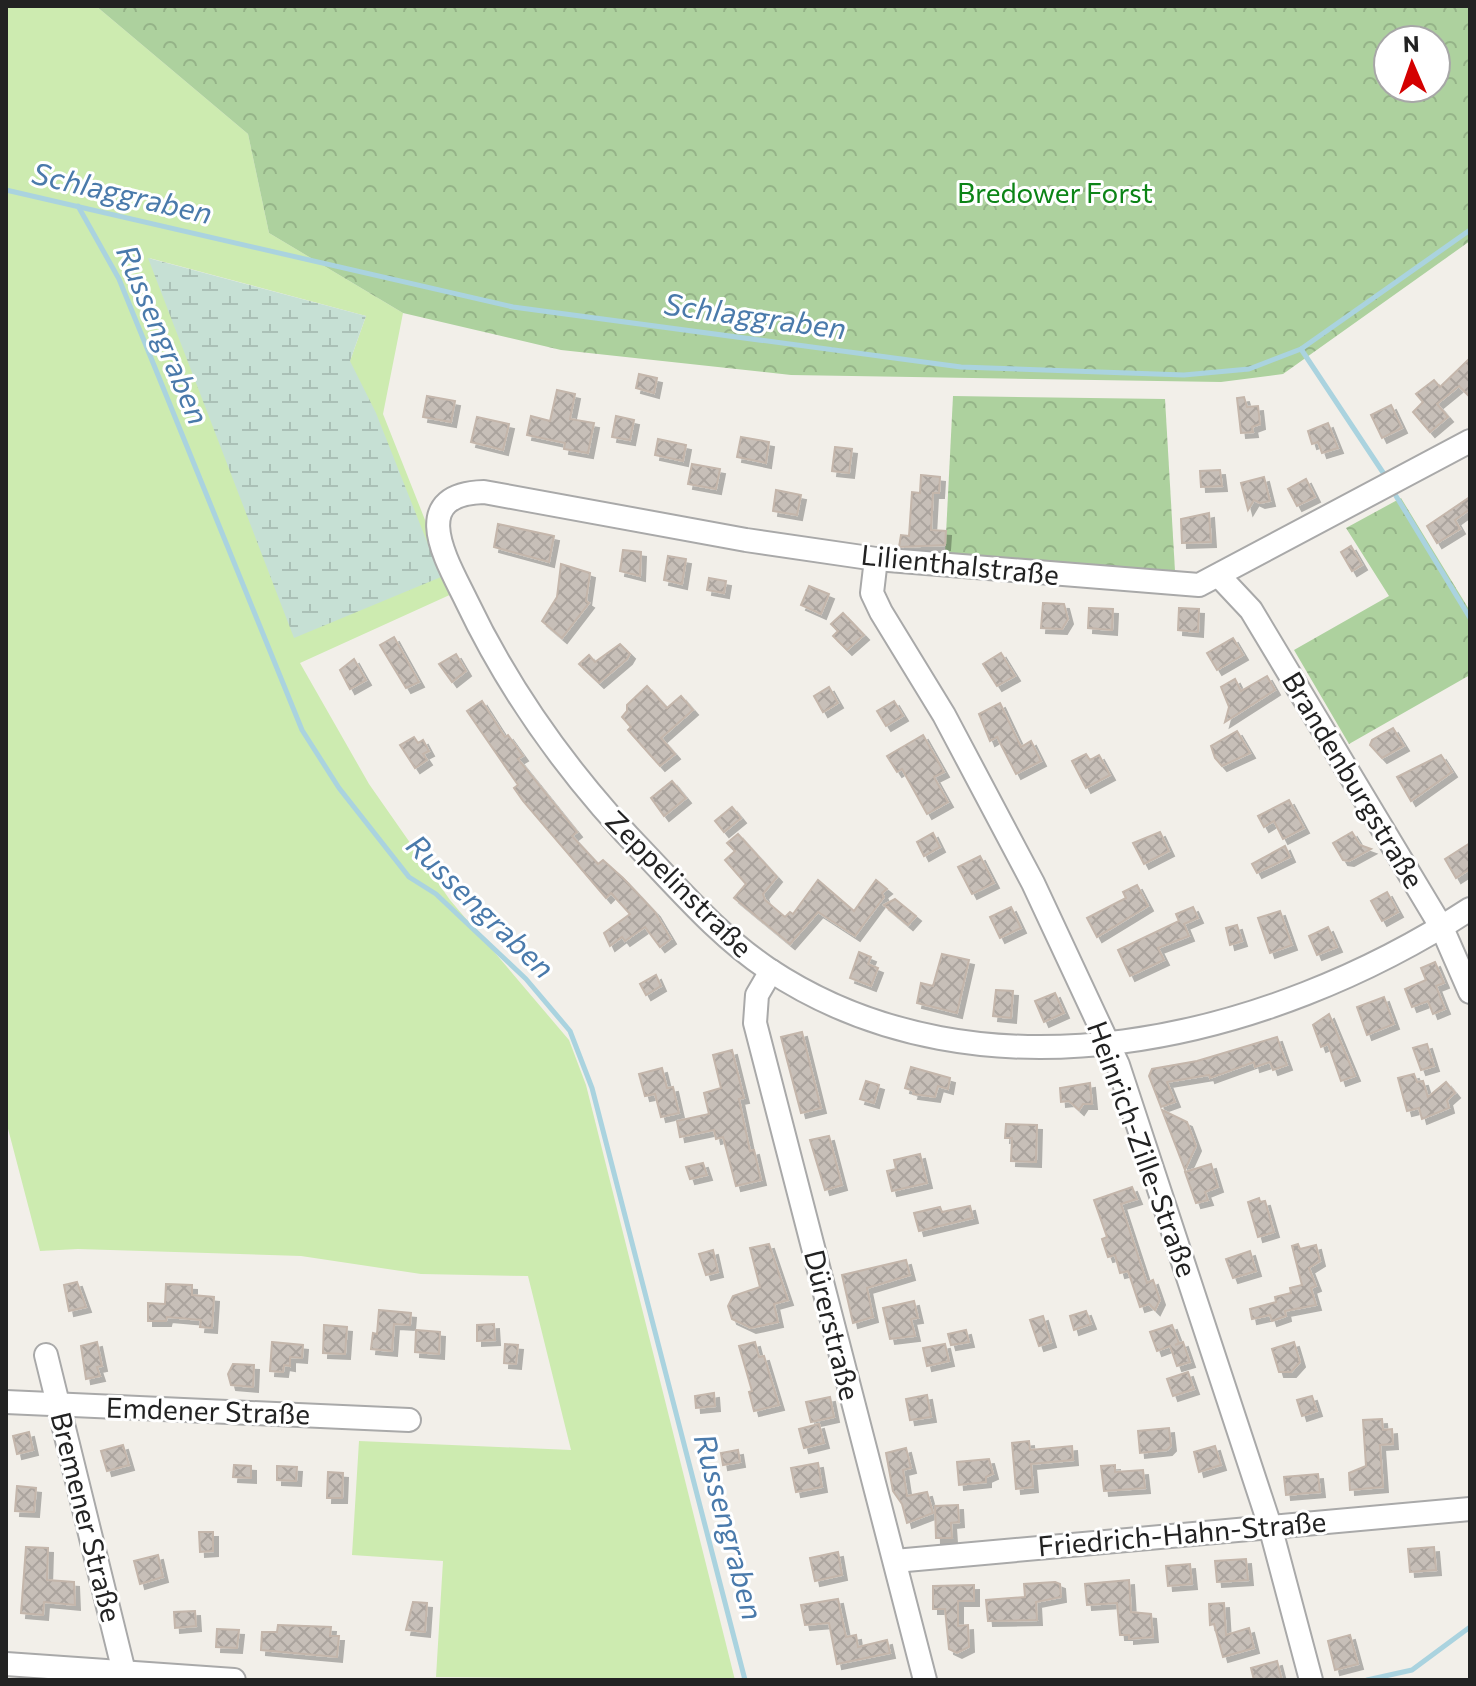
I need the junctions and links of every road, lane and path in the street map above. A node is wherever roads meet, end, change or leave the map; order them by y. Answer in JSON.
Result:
{"nodes":[{"id":1,"x":1470,"y":441,"type":"edge"},
{"id":2,"x":436,"y":528,"type":"joint"},
{"id":3,"x":876,"y":559,"type":"junction"},
{"id":4,"x":1220,"y":577,"type":"junction"},
{"id":5,"x":1470,"y":909,"type":"edge"},
{"id":6,"x":1442,"y":928,"type":"junction"},
{"id":7,"x":771,"y":971,"type":"junction"},
{"id":8,"x":1470,"y":992,"type":"edge"},
{"id":9,"x":1108,"y":1044,"type":"junction"},
{"id":10,"x":46,"y":1355,"type":"dead end"},
{"id":11,"x":6,"y":1402,"type":"edge"},
{"id":12,"x":56,"y":1405,"type":"junction"},
{"id":13,"x":409,"y":1420,"type":"dead end"},
{"id":14,"x":1470,"y":1509,"type":"edge"},
{"id":15,"x":1270,"y":1526,"type":"junction"},
{"id":16,"x":895,"y":1561,"type":"junction"},
{"id":17,"x":6,"y":1664,"type":"edge"},
{"id":18,"x":126,"y":1677,"type":"edge"},
{"id":19,"x":234,"y":1680,"type":"edge"},
{"id":20,"x":925,"y":1680,"type":"edge"},
{"id":21,"x":1311,"y":1680,"type":"edge"}],
"edges":[{"from":1,"to":4,"type":"street","name":"Lilienthalstraße"},
{"from":2,"to":3,"type":"street","name":"Lilienthalstraße"},
{"from":2,"to":7,"type":"street","name":"Zeppelinstraße"},
{"from":3,"to":4,"type":"street","name":"Lilienthalstraße"},
{"from":3,"to":9,"type":"street","name":"Heinrich-Zille-Straße"},
{"from":4,"to":6,"type":"street","name":"Brandenburgstraße"},
{"from":5,"to":6,"type":"street","name":"Zeppelinstraße"},
{"from":6,"to":8,"type":"street","name":"Brandenburgstraße"},
{"from":6,"to":9,"type":"street","name":"Zeppelinstraße"},
{"from":7,"to":9,"type":"street","name":"Zeppelinstraße"},
{"from":7,"to":16,"type":"street","name":"Dürerstraße"},
{"from":9,"to":15,"type":"street","name":"Heinrich-Zille-Straße"},
{"from":10,"to":12,"type":"street","name":"Bremener Straße"},
{"from":11,"to":12,"type":"street","name":"Emdener Straße"},
{"from":12,"to":13,"type":"street","name":"Emdener Straße"},
{"from":12,"to":18,"type":"street","name":"Bremener Straße"},
{"from":14,"to":15,"type":"street","name":"Friedrich-Hahn-Straße"},
{"from":15,"to":16,"type":"street","name":"Friedrich-Hahn-Straße"},
{"from":15,"to":21,"type":"street","name":"Heinrich-Zille-Straße"},
{"from":16,"to":20,"type":"street","name":"Dürerstraße"},
{"from":17,"to":18,"type":"street"},
{"from":18,"to":19,"type":"street"}]}
